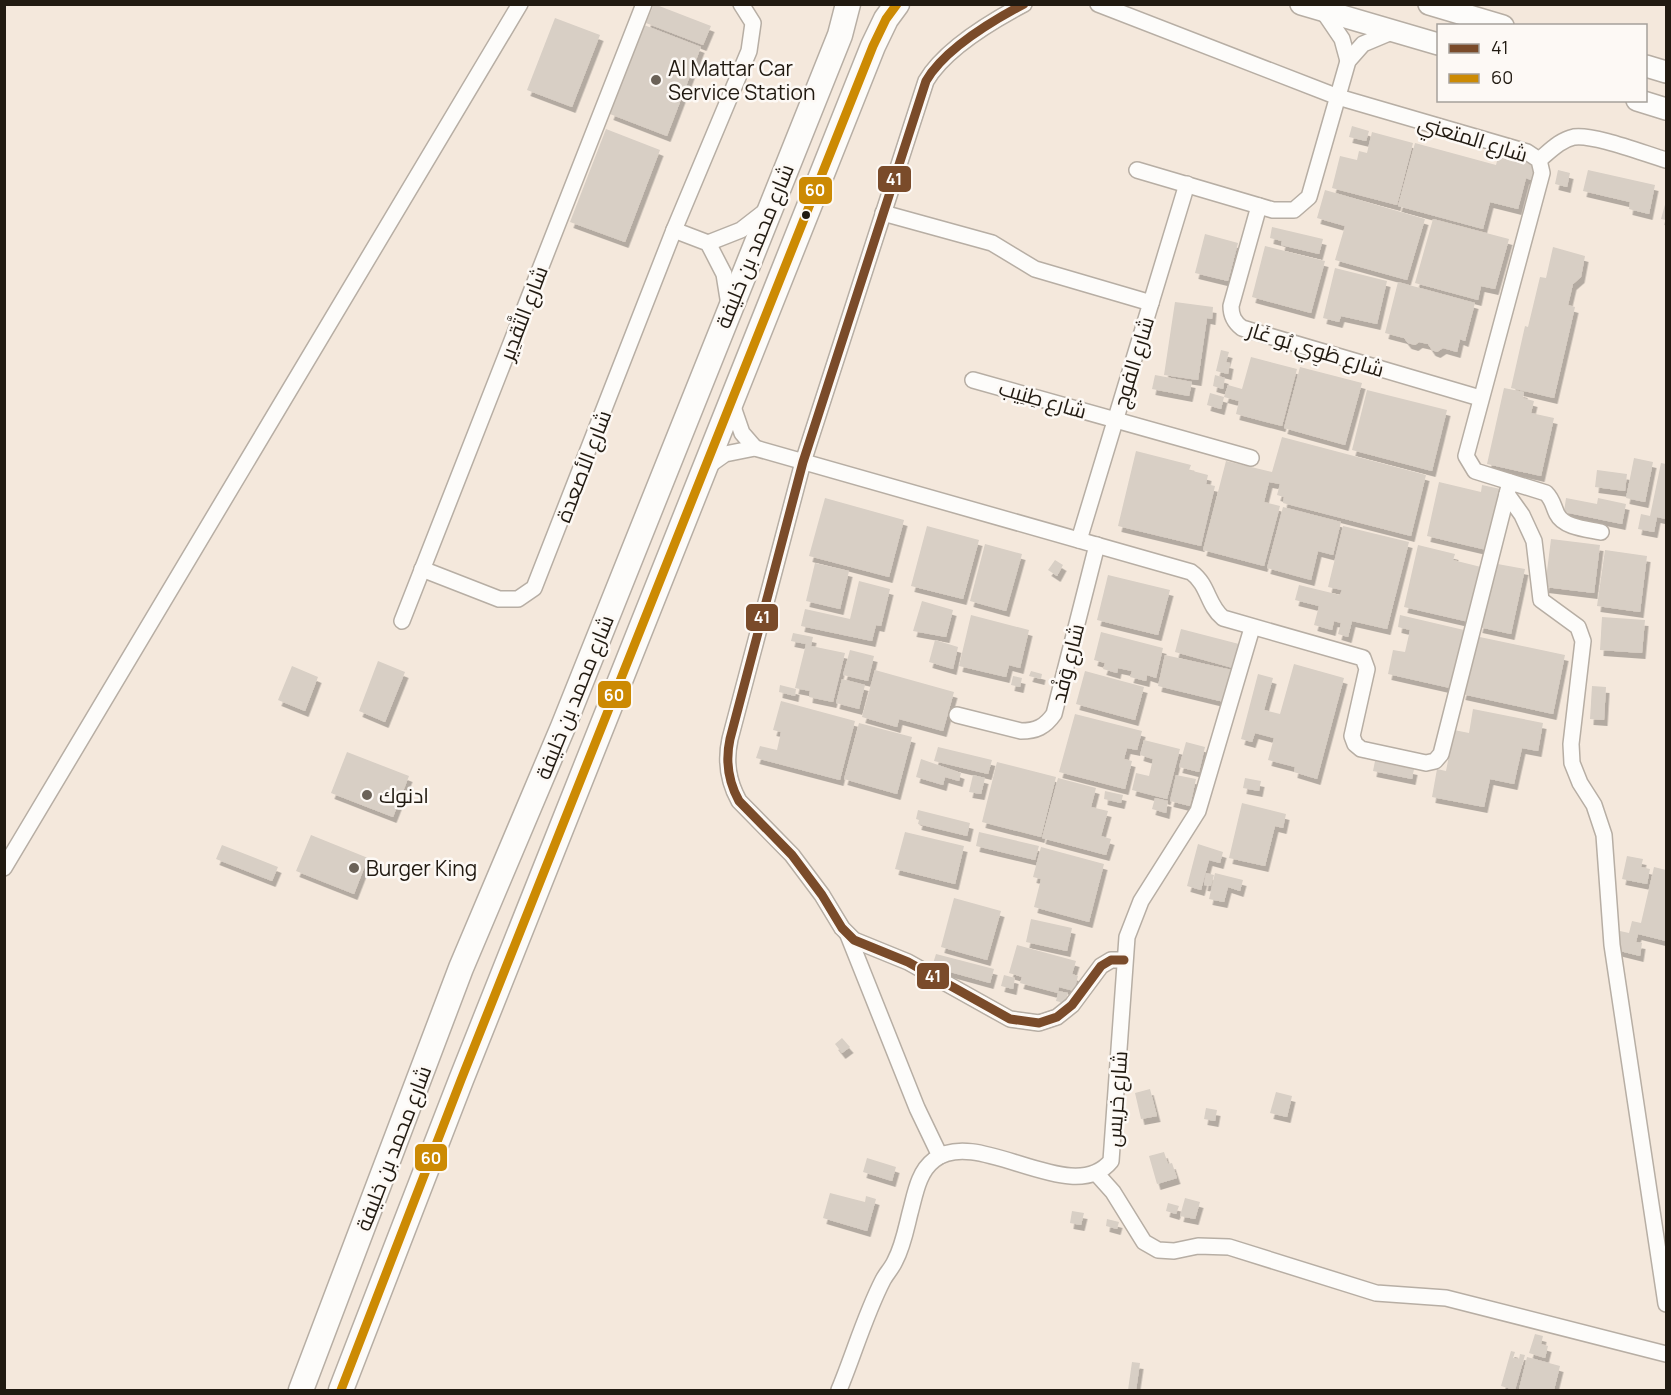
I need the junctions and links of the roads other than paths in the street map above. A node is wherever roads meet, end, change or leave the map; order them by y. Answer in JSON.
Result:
{"nodes":[{"id":1,"x":520,"y":4,"type":"edge"},
{"id":2,"x":644,"y":4,"type":"edge"},
{"id":3,"x":741,"y":4,"type":"edge"},
{"id":4,"x":848,"y":4,"type":"edge"},
{"id":5,"x":897,"y":4,"type":"edge"},
{"id":6,"x":1024,"y":4,"type":"edge"},
{"id":7,"x":1098,"y":4,"type":"edge"},
{"id":8,"x":1301,"y":4,"type":"edge"},
{"id":9,"x":1429,"y":4,"type":"edge"},
{"id":10,"x":1323,"y":11,"type":"junction"},
{"id":11,"x":1496,"y":24,"type":"edge"},
{"id":12,"x":1395,"y":31,"type":"junction"},
{"id":13,"x":1437,"y":44,"type":"edge"},
{"id":14,"x":1348,"y":61,"type":"junction"},
{"id":15,"x":1647,"y":66,"type":"edge"},
{"id":16,"x":1666,"y":72,"type":"edge"},
{"id":17,"x":1338,"y":97,"type":"junction"},
{"id":18,"x":1643,"y":102,"type":"edge"},
{"id":19,"x":1666,"y":109,"type":"edge"},
{"id":20,"x":1539,"y":160,"type":"junction"},
{"id":21,"x":1666,"y":160,"type":"edge"},
{"id":22,"x":1137,"y":170,"type":"dead end"},
{"id":23,"x":1187,"y":184,"type":"junction"},
{"id":24,"x":1259,"y":206,"type":"junction"},
{"id":25,"x":770,"y":207,"type":"junction"},
{"id":26,"x":883,"y":213,"type":"junction"},
{"id":27,"x":674,"y":230,"type":"junction"},
{"id":28,"x":708,"y":243,"type":"junction"},
{"id":29,"x":1151,"y":303,"type":"junction"},
{"id":30,"x":729,"y":308,"type":"junction"},
{"id":31,"x":973,"y":380,"type":"dead end"},
{"id":32,"x":1480,"y":398,"type":"junction"},
{"id":33,"x":732,"y":404,"type":"junction"},
{"id":34,"x":1116,"y":420,"type":"junction"},
{"id":35,"x":755,"y":448,"type":"junction"},
{"id":36,"x":1251,"y":458,"type":"dead end"},
{"id":37,"x":803,"y":462,"type":"junction"},
{"id":38,"x":708,"y":466,"type":"junction"},
{"id":39,"x":1508,"y":488,"type":"junction"},
{"id":40,"x":1601,"y":532,"type":"dead end"},
{"id":41,"x":1079,"y":540,"type":"junction"},
{"id":42,"x":1097,"y":545,"type":"junction"},
{"id":43,"x":422,"y":569,"type":"junction"},
{"id":44,"x":402,"y":621,"type":"dead end"},
{"id":45,"x":1252,"y":628,"type":"junction"},
{"id":46,"x":957,"y":715,"type":"dead end"},
{"id":47,"x":4,"y":868,"type":"edge"},
{"id":48,"x":848,"y":935,"type":"junction"},
{"id":49,"x":1124,"y":960,"type":"junction"},
{"id":50,"x":940,"y":1156,"type":"junction"},
{"id":51,"x":1096,"y":1173,"type":"junction"},
{"id":52,"x":1666,"y":1304,"type":"edge"},
{"id":53,"x":1666,"y":1352,"type":"edge"},
{"id":54,"x":301,"y":1390,"type":"edge"},
{"id":55,"x":341,"y":1390,"type":"edge"},
{"id":56,"x":839,"y":1390,"type":"edge"}],
"edges":[{"from":1,"to":47,"type":"street"},
{"from":2,"to":43,"type":"street","name":"شارع التَّقدِير"},
{"from":3,"to":27,"type":"street","name":"شارع الأصعدة"},
{"from":4,"to":25,"type":"highway","name":"شارع محمد بن خليفة"},
{"from":5,"to":33,"type":"highway","name":"شارع محمد بن خليفة"},
{"from":6,"to":26,"type":"street"},
{"from":7,"to":17,"type":"street","name":"شارع المتعني"},
{"from":8,"to":10,"type":"main road"},
{"from":9,"to":11,"type":"main road"},
{"from":10,"to":12,"type":"main road"},
{"from":10,"to":14,"type":"street"},
{"from":12,"to":13,"type":"main road"},
{"from":12,"to":14,"type":"street"},
{"from":14,"to":17,"type":"street"},
{"from":15,"to":16,"type":"main road"},
{"from":17,"to":20,"type":"street","name":"شارع المتعني"},
{"from":17,"to":24,"type":"street"},
{"from":18,"to":19,"type":"main road"},
{"from":20,"to":21,"type":"street"},
{"from":20,"to":32,"type":"street","name":"شارع المتعني"},
{"from":22,"to":23,"type":"street"},
{"from":23,"to":24,"type":"street"},
{"from":23,"to":29,"type":"street","name":"شارع الفوج"},
{"from":24,"to":32,"type":"street","name":"شارع طَوِي بُو غَار"},
{"from":25,"to":28,"type":"street"},
{"from":25,"to":30,"type":"highway","name":"شارع محمد بن خليفة"},
{"from":26,"to":29,"type":"street"},
{"from":26,"to":37,"type":"street"},
{"from":27,"to":28,"type":"street"},
{"from":27,"to":43,"type":"street","name":"شارع الأصعدة"},
{"from":28,"to":30,"type":"street"},
{"from":29,"to":34,"type":"street","name":"شارع الفوج"},
{"from":30,"to":54,"type":"highway","name":"شارع محمد بن خليفة"},
{"from":31,"to":34,"type":"street","name":"شارع طِنِيب"},
{"from":32,"to":39,"type":"street","name":"شارع المتعني"},
{"from":33,"to":35,"type":"street"},
{"from":33,"to":38,"type":"highway","name":"شارع محمد بن خليفة"},
{"from":34,"to":36,"type":"street","name":"شارع طِنِيب"},
{"from":34,"to":41,"type":"street","name":"شارع الفوج"},
{"from":35,"to":37,"type":"street"},
{"from":35,"to":38,"type":"street"},
{"from":37,"to":41,"type":"street"},
{"from":37,"to":48,"type":"street"},
{"from":38,"to":55,"type":"highway","name":"شارع محمد بن خليفة"},
{"from":39,"to":40,"type":"street","name":"شارع المتعني"},
{"from":39,"to":45,"type":"street"},
{"from":39,"to":52,"type":"street"},
{"from":41,"to":42,"type":"street"},
{"from":42,"to":45,"type":"street"},
{"from":42,"to":46,"type":"street","name":"شارع وَفْد"},
{"from":43,"to":44,"type":"street","name":"شارع التَّقدِير"},
{"from":45,"to":49,"type":"street","name":"شارع خريس"},
{"from":48,"to":49,"type":"street"},
{"from":48,"to":50,"type":"street"},
{"from":49,"to":51,"type":"street","name":"شارع خريس"},
{"from":50,"to":51,"type":"street","name":"شارع خريس"},
{"from":50,"to":56,"type":"street"},
{"from":51,"to":53,"type":"street"}]}
